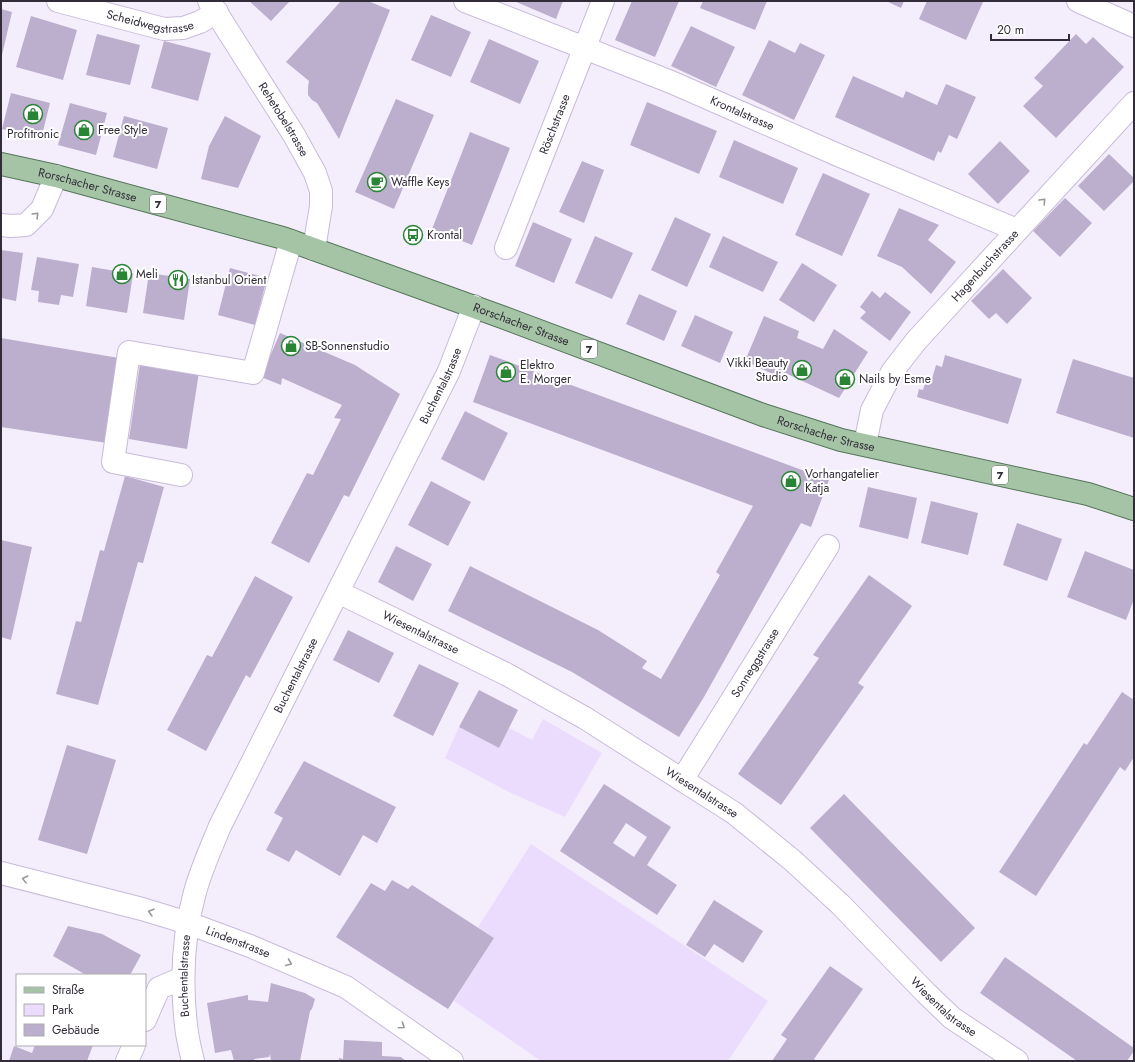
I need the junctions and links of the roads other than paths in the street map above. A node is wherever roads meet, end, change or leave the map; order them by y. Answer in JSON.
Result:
{"nodes":[{"id":1,"x":58,"y":1,"type":"edge"},
{"id":2,"x":465,"y":1,"type":"edge"},
{"id":3,"x":603,"y":1,"type":"edge"},
{"id":4,"x":1078,"y":1,"type":"edge"},
{"id":5,"x":213,"y":7,"type":"edge"},
{"id":6,"x":1134,"y":26,"type":"edge"},
{"id":7,"x":584,"y":49,"type":"junction"},
{"id":8,"x":1134,"y":103,"type":"edge"},
{"id":9,"x":1,"y":164,"type":"edge"},
{"id":10,"x":56,"y":176,"type":"junction"},
{"id":11,"x":1,"y":225,"type":"edge"},
{"id":12,"x":1017,"y":230,"type":"junction"},
{"id":13,"x":291,"y":241,"type":"junction"},
{"id":14,"x":506,"y":248,"type":"dead end"},
{"id":15,"x":314,"y":249,"type":"junction"},
{"id":16,"x":474,"y":306,"type":"junction"},
{"id":17,"x":865,"y":444,"type":"junction"},
{"id":18,"x":181,"y":475,"type":"dead end"},
{"id":19,"x":1134,"y":510,"type":"edge"},
{"id":20,"x":828,"y":546,"type":"dead end"},
{"id":21,"x":338,"y":592,"type":"junction"},
{"id":22,"x":682,"y":780,"type":"junction"},
{"id":23,"x":1,"y":873,"type":"edge"},
{"id":24,"x":188,"y":923,"type":"junction"},
{"id":25,"x":183,"y":978,"type":"junction"},
{"id":26,"x":146,"y":1018,"type":"edge"},
{"id":27,"x":134,"y":1046,"type":"edge"},
{"id":28,"x":127,"y":1061,"type":"edge"},
{"id":29,"x":193,"y":1061,"type":"edge"},
{"id":30,"x":452,"y":1061,"type":"edge"},
{"id":31,"x":1017,"y":1061,"type":"edge"}],
"edges":[{"from":1,"to":5,"type":"street","name":"Scheidwegstrasse"},
{"from":2,"to":7,"type":"street","name":"Krontalstrasse"},
{"from":3,"to":7,"type":"street","name":"Röschstrasse"},
{"from":4,"to":6,"type":"street"},
{"from":5,"to":15,"type":"street","name":"Rehetobelstrasse"},
{"from":7,"to":12,"type":"street","name":"Krontalstrasse"},
{"from":7,"to":14,"type":"street","name":"Röschstrasse"},
{"from":12,"to":8,"type":"street","name":"Hagenbuchstrasse","one_way":true},
{"from":9,"to":10,"type":"main road","name":"Rorschacher Strasse","number":"7"},
{"from":11,"to":10,"type":"street","one_way":true},
{"from":10,"to":13,"type":"main road","name":"Rorschacher Strasse","number":"7"},
{"from":12,"to":17,"type":"street","name":"Hagenbuchstrasse"},
{"from":13,"to":15,"type":"main road","name":"Rorschacher Strasse","number":"7"},
{"from":13,"to":18,"type":"street"},
{"from":15,"to":16,"type":"main road","name":"Rorschacher Strasse","number":"7"},
{"from":16,"to":17,"type":"main road","name":"Rorschacher Strasse","number":"7"},
{"from":16,"to":21,"type":"street","name":"Buchentalstrasse"},
{"from":17,"to":19,"type":"main road","name":"Rorschacher Strasse","number":"7"},
{"from":20,"to":22,"type":"street","name":"Sonneggstrasse"},
{"from":21,"to":22,"type":"street","name":"Wiesentalstrasse"},
{"from":21,"to":24,"type":"street","name":"Buchentalstrasse"},
{"from":22,"to":31,"type":"street","name":"Wiesentalstrasse"},
{"from":24,"to":23,"type":"street","name":"Lindenstrasse","one_way":true},
{"from":24,"to":25,"type":"street","name":"Buchentalstrasse"},
{"from":24,"to":30,"type":"street","name":"Lindenstrasse","one_way":true},
{"from":25,"to":26,"type":"street"},
{"from":25,"to":29,"type":"street","name":"Buchentalstrasse"},
{"from":27,"to":28,"type":"street"}]}
